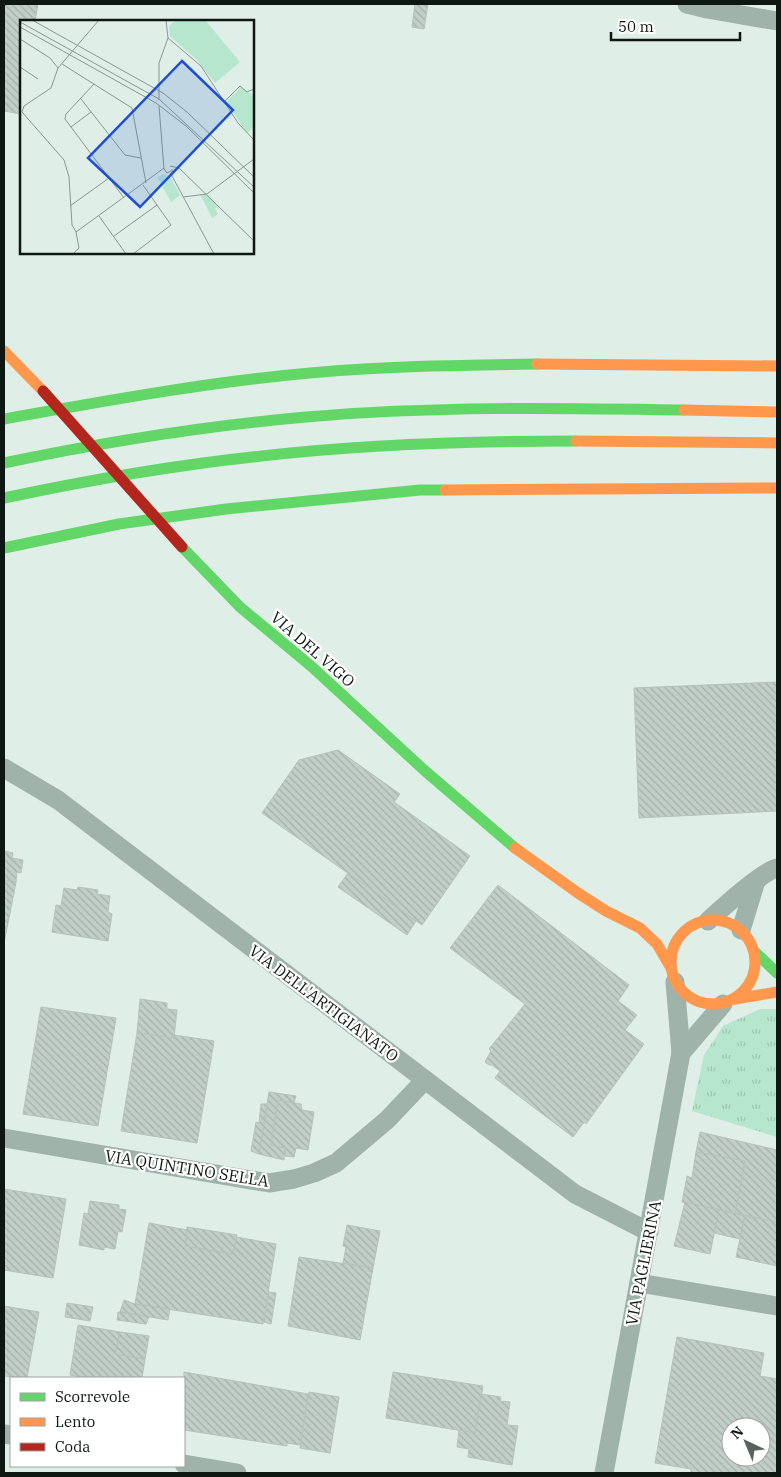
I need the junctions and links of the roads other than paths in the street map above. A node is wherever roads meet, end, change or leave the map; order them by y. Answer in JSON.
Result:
{"nodes":[{"id":1,"x":687,"y":4,"type":"edge"},
{"id":2,"x":777,"y":21,"type":"edge"},
{"id":3,"x":4,"y":351,"type":"edge"},
{"id":4,"x":777,"y":366,"type":"edge"},
{"id":5,"x":777,"y":412,"type":"edge"},
{"id":6,"x":4,"y":420,"type":"edge"},
{"id":7,"x":777,"y":443,"type":"edge"},
{"id":8,"x":4,"y":463,"type":"edge"},
{"id":9,"x":777,"y":488,"type":"edge"},
{"id":10,"x":4,"y":498,"type":"edge"},
{"id":11,"x":4,"y":548,"type":"edge"},
{"id":12,"x":4,"y":768,"type":"edge"},
{"id":13,"x":777,"y":868,"type":"edge"},
{"id":14,"x":756,"y":881,"type":"junction"},
{"id":15,"x":704,"y":921,"type":"junction"},
{"id":16,"x":676,"y":927,"type":"dead end"},
{"id":17,"x":640,"y":928,"type":"junction"},
{"id":18,"x":654,"y":928,"type":"dead end"},
{"id":19,"x":741,"y":930,"type":"junction"},
{"id":20,"x":755,"y":952,"type":"junction"},
{"id":21,"x":777,"y":973,"type":"edge"},
{"id":22,"x":673,"y":975,"type":"junction"},
{"id":23,"x":777,"y":992,"type":"edge"},
{"id":24,"x":729,"y":1001,"type":"junction"},
{"id":25,"x":681,"y":1053,"type":"junction"},
{"id":26,"x":425,"y":1080,"type":"junction"},
{"id":27,"x":4,"y":1138,"type":"edge"},
{"id":28,"x":649,"y":1232,"type":"junction"},
{"id":29,"x":639,"y":1283,"type":"junction"},
{"id":30,"x":777,"y":1306,"type":"edge"},
{"id":31,"x":185,"y":1464,"type":"edge"},
{"id":32,"x":237,"y":1473,"type":"edge"},
{"id":33,"x":604,"y":1473,"type":"edge"}],
"edges":[{"from":1,"to":2,"type":"street"},
{"from":3,"to":17,"type":"main road","name":"VIA DEL VIGO","bridge":true},
{"from":4,"to":6,"type":"main road"},
{"from":5,"to":8,"type":"main road"},
{"from":7,"to":10,"type":"main road"},
{"from":9,"to":11,"type":"main road"},
{"from":12,"to":26,"type":"street","name":"VIA DELL'ARTIGIANATO"},
{"from":13,"to":14,"type":"street"},
{"from":14,"to":15,"type":"street"},
{"from":14,"to":19,"type":"street"},
{"from":15,"to":16,"type":"main road"},
{"from":15,"to":19,"type":"main road"},
{"from":15,"to":22,"type":"main road"},
{"from":17,"to":18,"type":"main road","name":"VIA DEL VIGO"},
{"from":17,"to":22,"type":"main road","name":"VIA DEL VIGO"},
{"from":19,"to":20,"type":"main road"},
{"from":20,"to":21,"type":"main road"},
{"from":20,"to":24,"type":"main road"},
{"from":22,"to":24,"type":"main road"},
{"from":22,"to":25,"type":"street","name":"VIA PAGLIERINA"},
{"from":23,"to":24,"type":"main road"},
{"from":24,"to":25,"type":"street"},
{"from":25,"to":28,"type":"street","name":"VIA PAGLIERINA"},
{"from":26,"to":27,"type":"street","name":"VIA QUINTINO SELLA"},
{"from":26,"to":28,"type":"street","name":"VIA DELL'ARTIGIANATO"},
{"from":28,"to":29,"type":"street","name":"VIA PAGLIERINA"},
{"from":29,"to":30,"type":"street"},
{"from":29,"to":33,"type":"street","name":"VIA PAGLIERINA"},
{"from":31,"to":32,"type":"street"}]}
